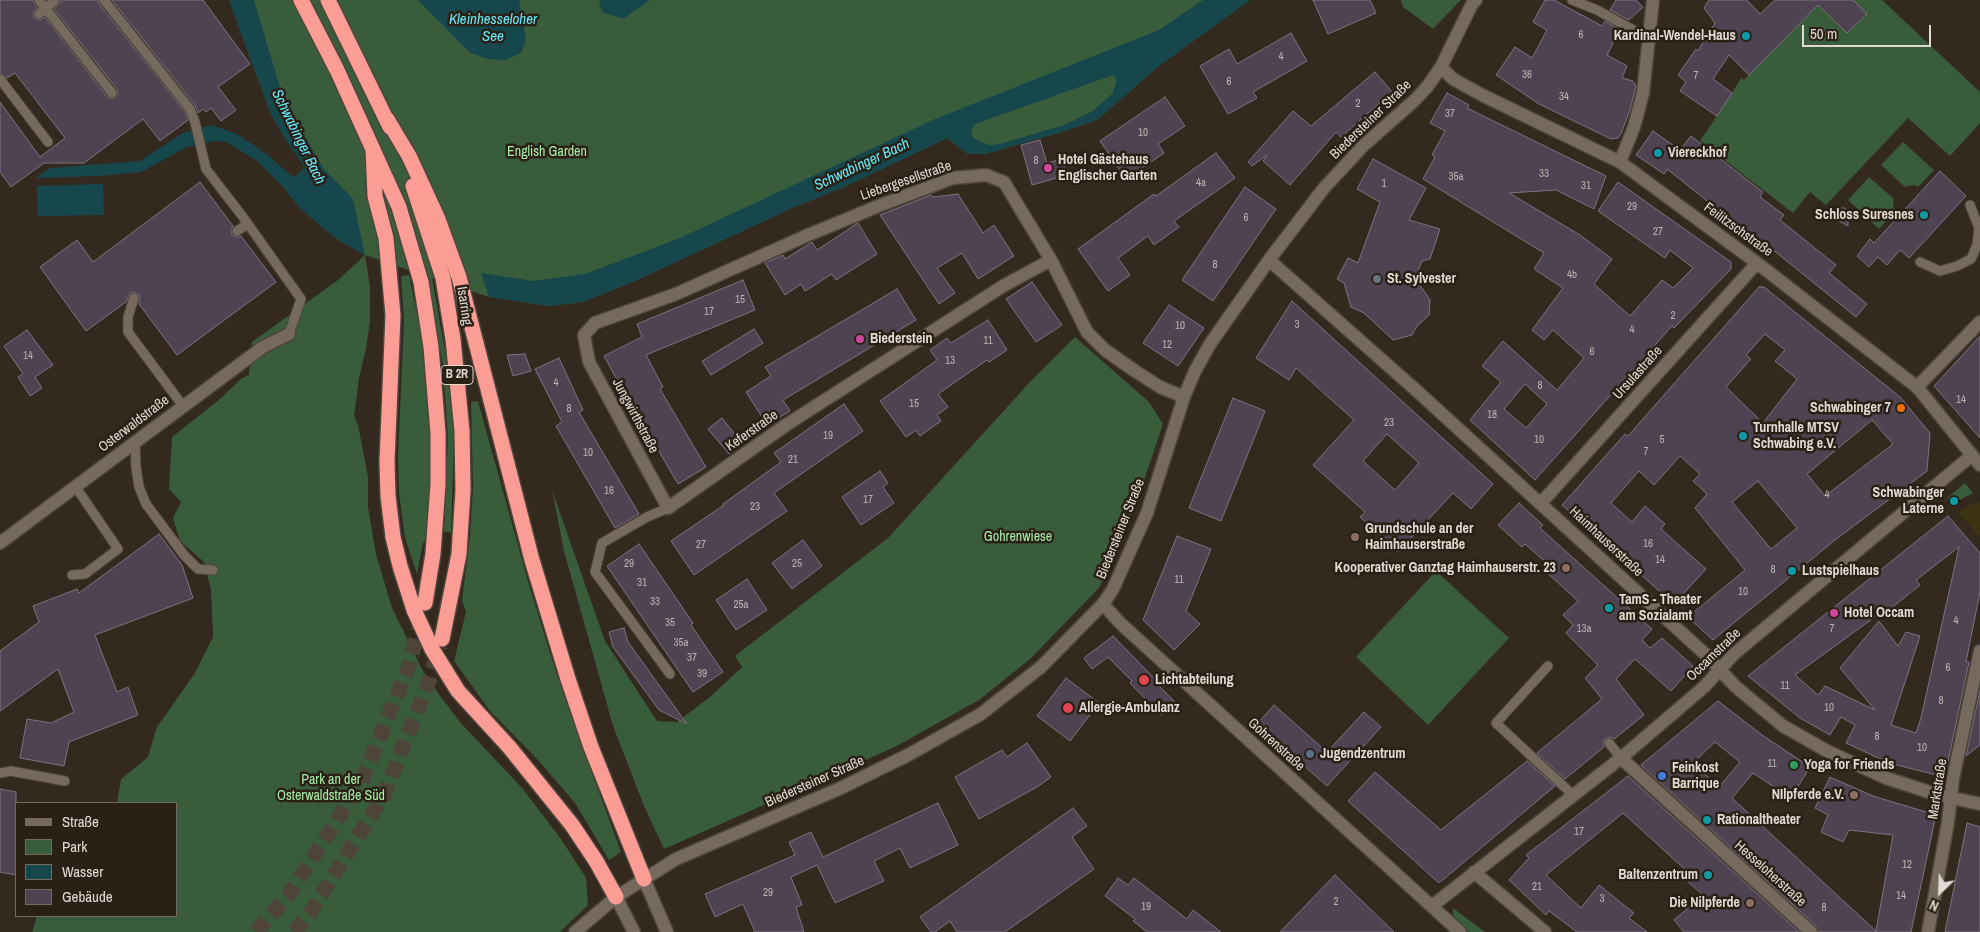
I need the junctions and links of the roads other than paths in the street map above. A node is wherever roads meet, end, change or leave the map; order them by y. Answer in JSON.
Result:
{"nodes":[{"id":1,"x":39,"y":0,"type":"edge"},
{"id":2,"x":104,"y":0,"type":"edge"},
{"id":3,"x":301,"y":0,"type":"edge"},
{"id":4,"x":328,"y":0,"type":"edge"},
{"id":5,"x":1476,"y":0,"type":"edge"},
{"id":6,"x":1572,"y":0,"type":"edge"},
{"id":7,"x":1653,"y":0,"type":"edge"},
{"id":8,"x":54,"y":1,"type":"edge"},
{"id":9,"x":42,"y":11,"type":"junction"},
{"id":10,"x":1650,"y":39,"type":"junction"},
{"id":11,"x":1441,"y":68,"type":"junction"},
{"id":12,"x":0,"y":79,"type":"edge"},
{"id":13,"x":112,"y":93,"type":"dead end"},
{"id":14,"x":387,"y":119,"type":"junction"},
{"id":15,"x":48,"y":142,"type":"dead end"},
{"id":16,"x":373,"y":149,"type":"junction"},
{"id":17,"x":1620,"y":162,"type":"junction"},
{"id":18,"x":1970,"y":205,"type":"dead end"},
{"id":19,"x":248,"y":224,"type":"junction"},
{"id":20,"x":237,"y":231,"type":"dead end"},
{"id":21,"x":1051,"y":260,"type":"junction"},
{"id":22,"x":1269,"y":260,"type":"junction"},
{"id":23,"x":1757,"y":262,"type":"junction"},
{"id":24,"x":1920,"y":262,"type":"dead end"},
{"id":25,"x":134,"y":298,"type":"dead end"},
{"id":26,"x":1980,"y":322,"type":"edge"},
{"id":27,"x":289,"y":334,"type":"joint"},
{"id":28,"x":584,"y":335,"type":"joint"},
{"id":29,"x":1918,"y":387,"type":"junction"},
{"id":30,"x":1184,"y":397,"type":"junction"},
{"id":31,"x":183,"y":406,"type":"junction"},
{"id":32,"x":135,"y":442,"type":"junction"},
{"id":33,"x":1976,"y":461,"type":"edge"},
{"id":34,"x":75,"y":486,"type":"junction"},
{"id":35,"x":1541,"y":503,"type":"junction"},
{"id":36,"x":668,"y":508,"type":"junction"},
{"id":37,"x":0,"y":543,"type":"edge"},
{"id":38,"x":213,"y":570,"type":"dead end"},
{"id":39,"x":72,"y":575,"type":"dead end"},
{"id":40,"x":425,"y":603,"type":"tunnel mouth"},
{"id":41,"x":1103,"y":604,"type":"junction"},
{"id":42,"x":442,"y":639,"type":"tunnel mouth"},
{"id":43,"x":1980,"y":651,"type":"edge"},
{"id":44,"x":1548,"y":666,"type":"dead end"},
{"id":45,"x":1720,"y":669,"type":"junction"},
{"id":46,"x":670,"y":674,"type":"dead end"},
{"id":47,"x":1609,"y":743,"type":"dead end"},
{"id":48,"x":1621,"y":758,"type":"junction"},
{"id":49,"x":0,"y":773,"type":"edge"},
{"id":50,"x":66,"y":781,"type":"dead end"},
{"id":51,"x":1573,"y":795,"type":"junction"},
{"id":52,"x":1951,"y":798,"type":"junction"},
{"id":53,"x":1980,"y":804,"type":"edge"},
{"id":54,"x":1474,"y":872,"type":"junction"},
{"id":55,"x":644,"y":880,"type":"junction"},
{"id":56,"x":616,"y":897,"type":"junction"},
{"id":57,"x":1432,"y":906,"type":"junction"},
{"id":58,"x":575,"y":932,"type":"edge"},
{"id":59,"x":634,"y":932,"type":"edge"},
{"id":60,"x":667,"y":932,"type":"edge"},
{"id":61,"x":1460,"y":932,"type":"edge"},
{"id":62,"x":1544,"y":932,"type":"edge"},
{"id":63,"x":1811,"y":932,"type":"edge"},
{"id":64,"x":1928,"y":932,"type":"edge"}],
"edges":[{"from":1,"to":9,"type":"lane"},
{"from":2,"to":19,"type":"lane"},
{"from":3,"to":16,"type":"highway","number":"B 2R"},
{"from":4,"to":14,"type":"highway","name":"Isarring","number":"B 2R"},
{"from":5,"to":11,"type":"street","name":"Biedersteiner Straße"},
{"from":6,"to":10,"type":"lane"},
{"from":7,"to":10,"type":"street"},
{"from":8,"to":9,"type":"lane"},
{"from":9,"to":13,"type":"lane"},
{"from":10,"to":17,"type":"street"},
{"from":11,"to":17,"type":"street","name":"Feilitzschstraße"},
{"from":11,"to":22,"type":"street","name":"Biedersteiner Straße"},
{"from":12,"to":15,"type":"lane"},
{"from":14,"to":42,"type":"highway","name":"Isarring","number":"B 2R"},
{"from":14,"to":55,"type":"highway"},
{"from":16,"to":40,"type":"highway","number":"B 2R"},
{"from":16,"to":56,"type":"highway"},
{"from":17,"to":23,"type":"street","name":"Feilitzschstraße"},
{"from":18,"to":24,"type":"lane"},
{"from":19,"to":20,"type":"lane"},
{"from":19,"to":27,"type":"lane"},
{"from":21,"to":28,"type":"street","name":"Liebergesellstraße"},
{"from":21,"to":30,"type":"street","name":"Liebergesellstraße"},
{"from":21,"to":36,"type":"street","name":"Keferstraße"},
{"from":22,"to":30,"type":"street","name":"Biedersteiner Straße"},
{"from":22,"to":35,"type":"street","name":"Haimhauserstraße"},
{"from":23,"to":29,"type":"street","name":"Feilitzschstraße"},
{"from":23,"to":35,"type":"street","name":"Ursulastraße"},
{"from":25,"to":31,"type":"lane"},
{"from":26,"to":29,"type":"street"},
{"from":27,"to":31,"type":"street","name":"Osterwaldstraße"},
{"from":28,"to":36,"type":"street","name":"Jungwirthstraße"},
{"from":29,"to":33,"type":"street","name":"Feilitzschstraße"},
{"from":30,"to":41,"type":"street","name":"Biedersteiner Straße"},
{"from":31,"to":32,"type":"street","name":"Osterwaldstraße"},
{"from":32,"to":34,"type":"street","name":"Osterwaldstraße"},
{"from":32,"to":38,"type":"lane"},
{"from":33,"to":45,"type":"street","name":"Occamstraße"},
{"from":34,"to":37,"type":"street","name":"Osterwaldstraße"},
{"from":34,"to":39,"type":"lane"},
{"from":35,"to":45,"type":"street","name":"Haimhauserstraße"},
{"from":36,"to":46,"type":"lane","name":"Keferstraße"},
{"from":41,"to":55,"type":"street","name":"Biedersteiner Straße"},
{"from":41,"to":57,"type":"street","name":"Gohrenstraße"},
{"from":43,"to":52,"type":"street","name":"Marktstraße"},
{"from":44,"to":51,"type":"lane"},
{"from":45,"to":48,"type":"street","name":"Occamstraße"},
{"from":45,"to":52,"type":"street","name":"Haimhauserstraße"},
{"from":47,"to":48,"type":"lane"},
{"from":48,"to":51,"type":"street","name":"Occamstraße"},
{"from":48,"to":63,"type":"street","name":"Hesseloherstraße"},
{"from":49,"to":50,"type":"lane"},
{"from":51,"to":54,"type":"street","name":"Occamstraße"},
{"from":52,"to":53,"type":"street","name":"Haimhauserstraße"},
{"from":52,"to":64,"type":"street","name":"Marktstraße"},
{"from":54,"to":57,"type":"street","name":"Occamstraße"},
{"from":54,"to":62,"type":"street"},
{"from":55,"to":56,"type":"street","name":"Biedersteiner Straße"},
{"from":55,"to":60,"type":"street"},
{"from":56,"to":58,"type":"street","name":"Biedersteiner Straße"},
{"from":56,"to":59,"type":"street"},
{"from":57,"to":61,"type":"street","name":"Gohrenstraße"}]}
